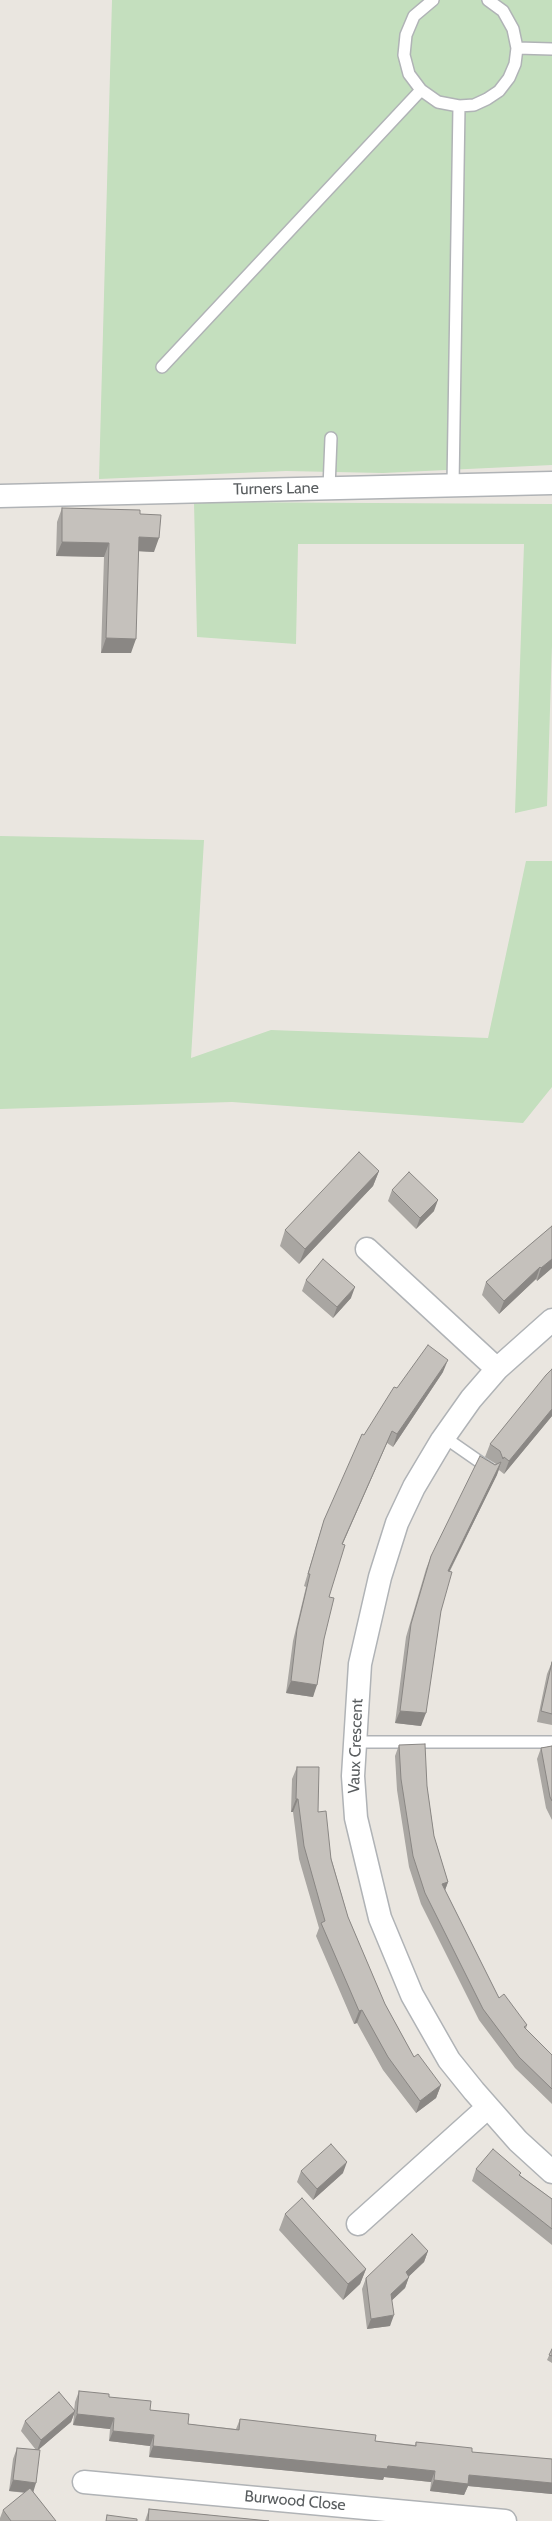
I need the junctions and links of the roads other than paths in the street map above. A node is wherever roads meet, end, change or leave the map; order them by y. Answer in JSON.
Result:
{"nodes":[{"id":1,"x":433,"y":0,"type":"edge"},
{"id":2,"x":488,"y":0,"type":"edge"},
{"id":3,"x":517,"y":48,"type":"junction"},
{"id":4,"x":552,"y":49,"type":"edge"},
{"id":5,"x":421,"y":90,"type":"junction"},
{"id":6,"x":459,"y":106,"type":"junction"},
{"id":7,"x":162,"y":368,"type":"dead end"},
{"id":8,"x":331,"y":438,"type":"dead end"},
{"id":9,"x":552,"y":483,"type":"edge"},
{"id":10,"x":453,"y":485,"type":"junction"},
{"id":11,"x":329,"y":488,"type":"junction"},
{"id":12,"x":0,"y":496,"type":"edge"},
{"id":13,"x":367,"y":1249,"type":"dead end"},
{"id":14,"x":552,"y":1320,"type":"edge"},
{"id":15,"x":497,"y":1369,"type":"junction"},
{"id":16,"x":444,"y":1437,"type":"junction"},
{"id":17,"x":490,"y":1470,"type":"edge"},
{"id":18,"x":353,"y":1742,"type":"junction"},
{"id":19,"x":552,"y":1742,"type":"edge"},
{"id":20,"x":488,"y":2108,"type":"junction"},
{"id":21,"x":552,"y":2172,"type":"edge"},
{"id":22,"x":358,"y":2224,"type":"dead end"},
{"id":23,"x":84,"y":2482,"type":"dead end"},
{"id":24,"x":505,"y":2521,"type":"edge"}],
"edges":[{"from":1,"to":5,"type":"lane"},
{"from":2,"to":3,"type":"lane"},
{"from":3,"to":4,"type":"lane"},
{"from":3,"to":6,"type":"lane"},
{"from":5,"to":6,"type":"lane"},
{"from":5,"to":7,"type":"lane"},
{"from":6,"to":10,"type":"lane"},
{"from":8,"to":11,"type":"lane"},
{"from":9,"to":10,"type":"street","name":"Turners Lane"},
{"from":10,"to":11,"type":"street","name":"Turners Lane"},
{"from":11,"to":12,"type":"street","name":"Turners Lane"},
{"from":13,"to":15,"type":"street"},
{"from":14,"to":15,"type":"street","name":"Vaux Crescent"},
{"from":15,"to":16,"type":"street","name":"Vaux Crescent"},
{"from":16,"to":17,"type":"lane"},
{"from":16,"to":18,"type":"street","name":"Vaux Crescent"},
{"from":18,"to":19,"type":"lane"},
{"from":18,"to":20,"type":"street","name":"Vaux Crescent"},
{"from":20,"to":21,"type":"street","name":"Vaux Crescent"},
{"from":20,"to":22,"type":"street"},
{"from":23,"to":24,"type":"street","name":"Burwood Close"}]}
